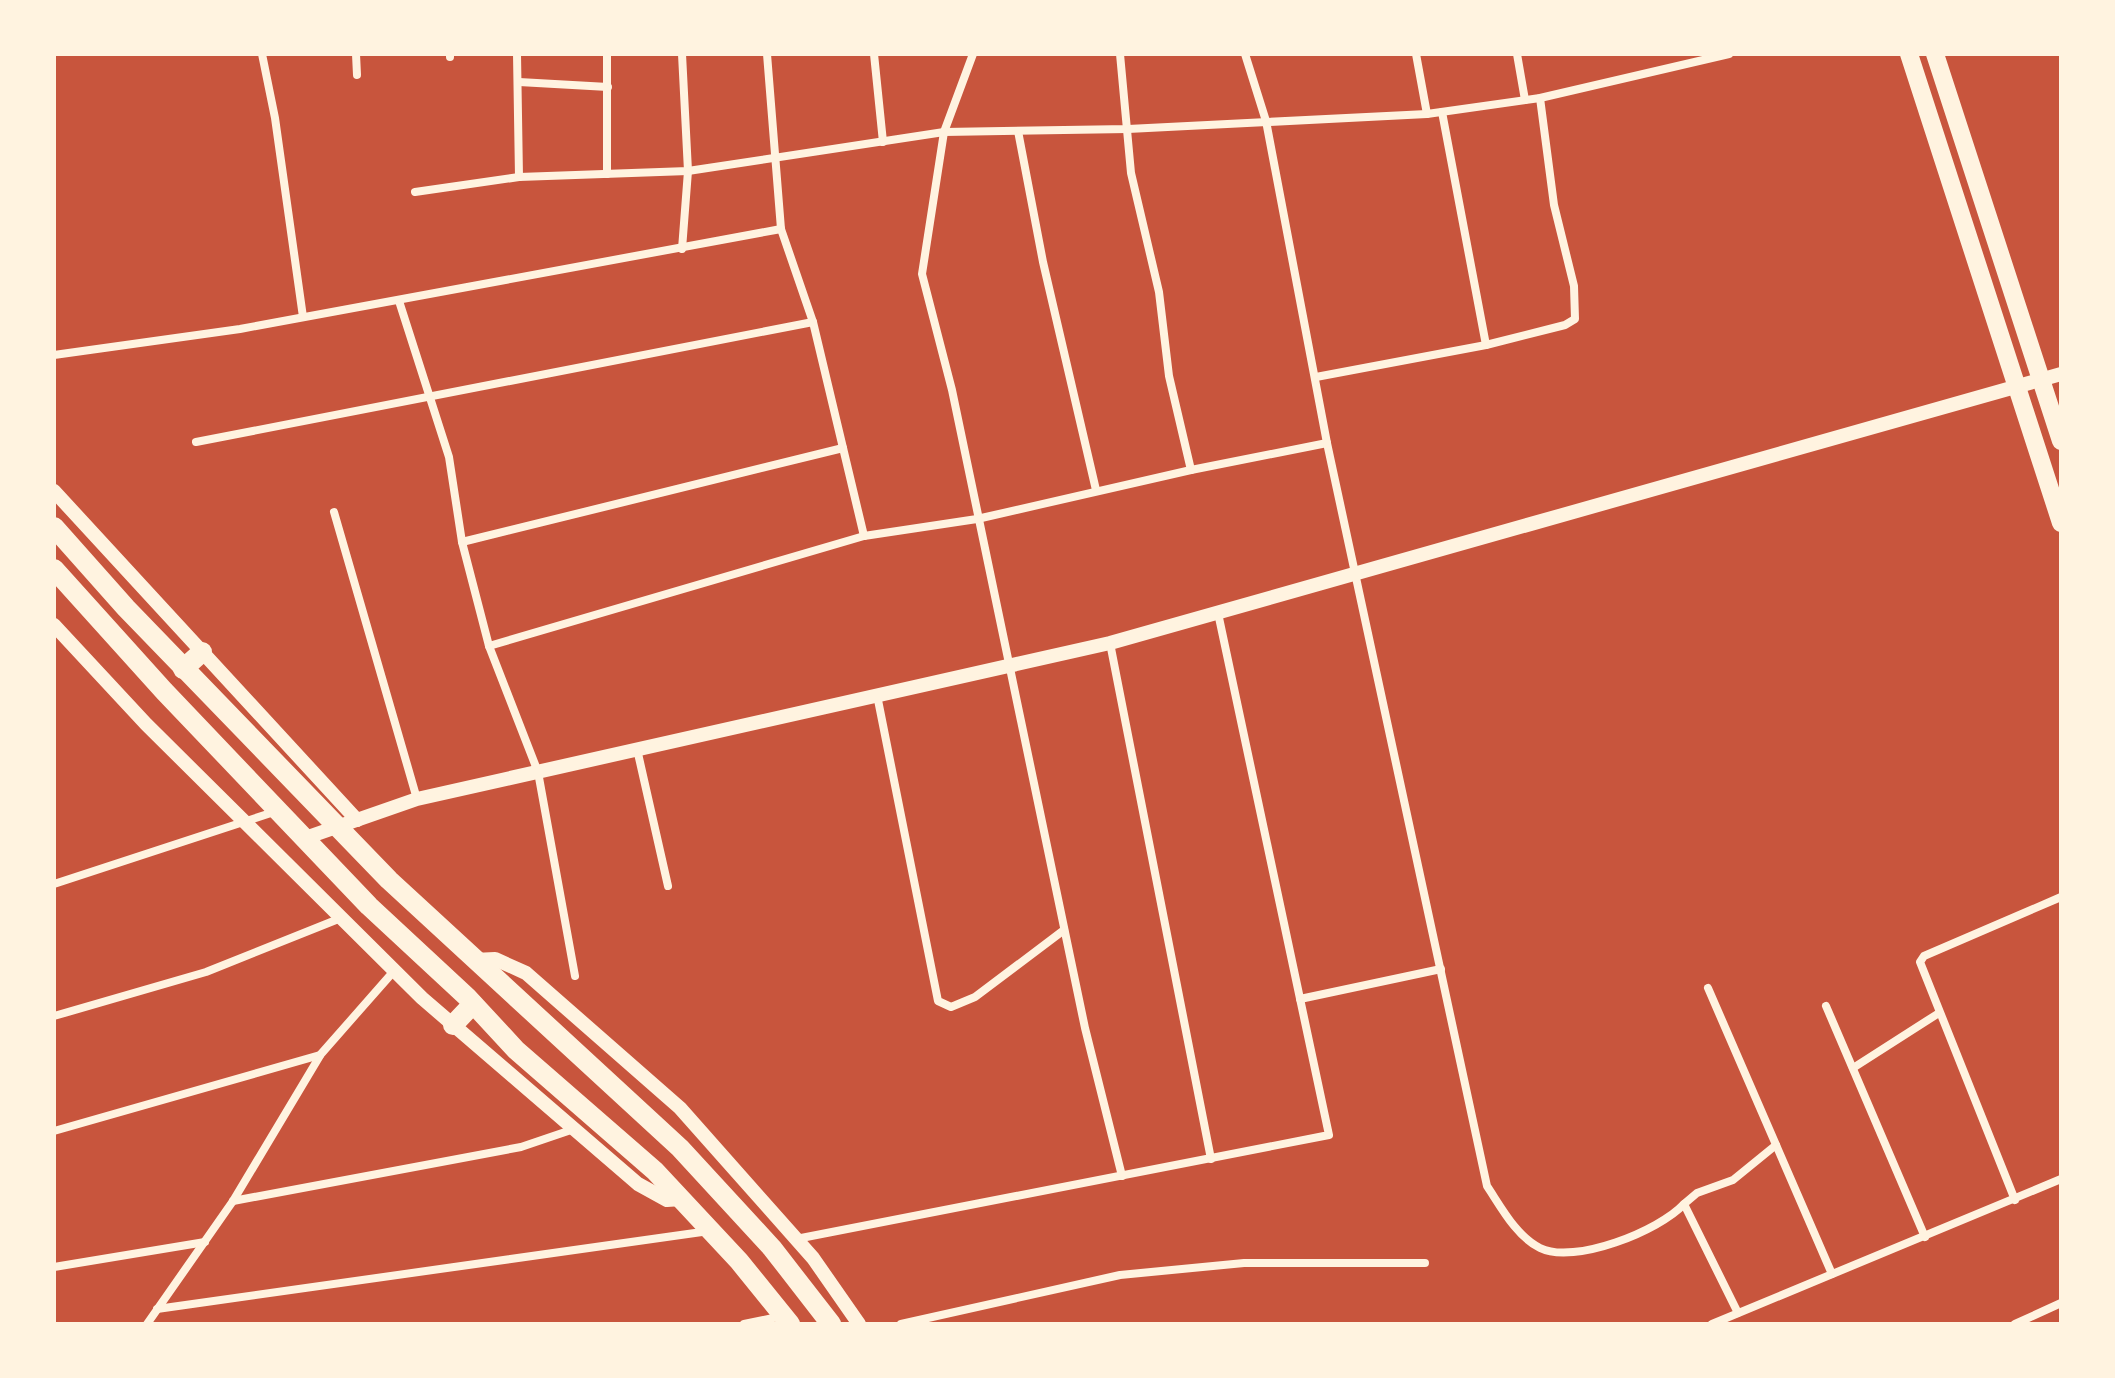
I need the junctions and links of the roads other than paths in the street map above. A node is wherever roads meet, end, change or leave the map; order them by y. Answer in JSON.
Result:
{"nodes":[{"id":1,"x":262,"y":54,"type":"edge"},
{"id":2,"x":356,"y":54,"type":"edge"},
{"id":3,"x":517,"y":54,"type":"edge"},
{"id":4,"x":607,"y":54,"type":"edge"},
{"id":5,"x":682,"y":54,"type":"edge"},
{"id":6,"x":767,"y":54,"type":"edge"},
{"id":7,"x":874,"y":54,"type":"edge"},
{"id":8,"x":973,"y":54,"type":"edge"},
{"id":9,"x":1120,"y":54,"type":"edge"},
{"id":10,"x":1245,"y":54,"type":"edge"},
{"id":11,"x":1416,"y":54,"type":"edge"},
{"id":12,"x":1517,"y":54,"type":"edge"},
{"id":13,"x":1729,"y":54,"type":"edge"},
{"id":14,"x":1909,"y":54,"type":"edge"},
{"id":15,"x":1935,"y":54,"type":"edge"},
{"id":16,"x":357,"y":75,"type":"dead end"},
{"id":17,"x":519,"y":82,"type":"junction"},
{"id":18,"x":608,"y":87,"type":"junction"},
{"id":19,"x":1540,"y":98,"type":"junction"},
{"id":20,"x":1525,"y":100,"type":"junction"},
{"id":21,"x":1442,"y":112,"type":"junction"},
{"id":22,"x":1427,"y":114,"type":"junction"},
{"id":23,"x":1266,"y":121,"type":"junction"},
{"id":24,"x":1128,"y":129,"type":"junction"},
{"id":25,"x":1018,"y":131,"type":"junction"},
{"id":26,"x":944,"y":132,"type":"junction"},
{"id":27,"x":883,"y":142,"type":"junction"},
{"id":28,"x":773,"y":157,"type":"junction"},
{"id":29,"x":688,"y":171,"type":"junction"},
{"id":30,"x":607,"y":174,"type":"junction"},
{"id":31,"x":519,"y":177,"type":"junction"},
{"id":32,"x":415,"y":192,"type":"dead end"},
{"id":33,"x":781,"y":229,"type":"junction"},
{"id":34,"x":682,"y":249,"type":"junction"},
{"id":35,"x":399,"y":301,"type":"junction"},
{"id":36,"x":303,"y":317,"type":"junction"},
{"id":37,"x":813,"y":322,"type":"junction"},
{"id":38,"x":1486,"y":345,"type":"junction"},
{"id":39,"x":54,"y":355,"type":"edge"},
{"id":40,"x":2061,"y":374,"type":"edge"},
{"id":41,"x":1316,"y":377,"type":"junction"},
{"id":42,"x":2042,"y":379,"type":"junction"},
{"id":43,"x":2018,"y":387,"type":"junction"},
{"id":44,"x":432,"y":395,"type":"junction"},
{"id":45,"x":2061,"y":441,"type":"edge"},
{"id":46,"x":196,"y":442,"type":"dead end"},
{"id":47,"x":1327,"y":443,"type":"junction"},
{"id":48,"x":843,"y":448,"type":"junction"},
{"id":49,"x":1191,"y":470,"type":"junction"},
{"id":50,"x":1096,"y":490,"type":"junction"},
{"id":51,"x":54,"y":491,"type":"edge"},
{"id":52,"x":334,"y":512,"type":"dead end"},
{"id":53,"x":977,"y":519,"type":"junction"},
{"id":54,"x":2061,"y":523,"type":"edge"},
{"id":55,"x":54,"y":527,"type":"edge"},
{"id":56,"x":864,"y":536,"type":"junction"},
{"id":57,"x":462,"y":542,"type":"junction"},
{"id":58,"x":54,"y":569,"type":"edge"},
{"id":59,"x":1356,"y":574,"type":"junction"},
{"id":60,"x":1218,"y":613,"type":"junction"},
{"id":61,"x":54,"y":625,"type":"edge"},
{"id":62,"x":1110,"y":643,"type":"junction"},
{"id":63,"x":489,"y":646,"type":"junction"},
{"id":64,"x":202,"y":652,"type":"junction"},
{"id":65,"x":1007,"y":666,"type":"junction"},
{"id":66,"x":183,"y":669,"type":"junction"},
{"id":67,"x":877,"y":695,"type":"junction"},
{"id":68,"x":637,"y":749,"type":"junction"},
{"id":69,"x":538,"y":772,"type":"junction"},
{"id":70,"x":417,"y":799,"type":"junction"},
{"id":71,"x":277,"y":811,"type":"junction"},
{"id":72,"x":244,"y":821,"type":"junction"},
{"id":73,"x":347,"y":824,"type":"junction"},
{"id":74,"x":305,"y":838,"type":"junction"},
{"id":75,"x":54,"y":884,"type":"edge"},
{"id":76,"x":668,"y":886,"type":"dead end"},
{"id":77,"x":2061,"y":897,"type":"edge"},
{"id":78,"x":341,"y":918,"type":"junction"},
{"id":79,"x":1064,"y":930,"type":"junction"},
{"id":80,"x":474,"y":960,"type":"junction"},
{"id":81,"x":1441,"y":969,"type":"junction"},
{"id":82,"x":394,"y":971,"type":"junction"},
{"id":83,"x":575,"y":976,"type":"dead end"},
{"id":84,"x":1708,"y":988,"type":"dead end"},
{"id":85,"x":1300,"y":999,"type":"junction"},
{"id":86,"x":473,"y":1004,"type":"junction"},
{"id":87,"x":1826,"y":1006,"type":"dead end"},
{"id":88,"x":1939,"y":1013,"type":"junction"},
{"id":89,"x":54,"y":1016,"type":"edge"},
{"id":90,"x":453,"y":1025,"type":"junction"},
{"id":91,"x":321,"y":1054,"type":"junction"},
{"id":92,"x":1853,"y":1068,"type":"junction"},
{"id":93,"x":574,"y":1129,"type":"junction"},
{"id":94,"x":54,"y":1131,"type":"edge"},
{"id":95,"x":1776,"y":1145,"type":"junction"},
{"id":96,"x":1211,"y":1159,"type":"junction"},
{"id":97,"x":1122,"y":1176,"type":"junction"},
{"id":98,"x":2061,"y":1179,"type":"edge"},
{"id":99,"x":681,"y":1199,"type":"junction"},
{"id":100,"x":2015,"y":1200,"type":"junction"},
{"id":101,"x":233,"y":1201,"type":"junction"},
{"id":102,"x":1684,"y":1204,"type":"junction"},
{"id":103,"x":710,"y":1231,"type":"junction"},
{"id":104,"x":1925,"y":1237,"type":"junction"},
{"id":105,"x":796,"y":1239,"type":"junction"},
{"id":106,"x":205,"y":1242,"type":"junction"},
{"id":107,"x":1425,"y":1263,"type":"dead end"},
{"id":108,"x":54,"y":1267,"type":"edge"},
{"id":109,"x":1832,"y":1274,"type":"junction"},
{"id":110,"x":2061,"y":1303,"type":"edge"},
{"id":111,"x":157,"y":1309,"type":"junction"},
{"id":112,"x":1738,"y":1313,"type":"junction"},
{"id":113,"x":787,"y":1320,"type":"edge"},
{"id":114,"x":147,"y":1324,"type":"edge"},
{"id":115,"x":744,"y":1324,"type":"edge"},
{"id":116,"x":831,"y":1324,"type":"edge"},
{"id":117,"x":859,"y":1324,"type":"edge"},
{"id":118,"x":901,"y":1324,"type":"edge"},
{"id":119,"x":1712,"y":1324,"type":"edge"},
{"id":120,"x":2015,"y":1324,"type":"edge"}],
"edges":[{"from":1,"to":36,"type":"street"},
{"from":2,"to":16,"type":"street"},
{"from":3,"to":17,"type":"street"},
{"from":4,"to":18,"type":"street"},
{"from":5,"to":29,"type":"street"},
{"from":6,"to":28,"type":"street"},
{"from":7,"to":27,"type":"street"},
{"from":8,"to":26,"type":"street"},
{"from":9,"to":24,"type":"street"},
{"from":10,"to":23,"type":"street"},
{"from":11,"to":22,"type":"street"},
{"from":12,"to":20,"type":"street"},
{"from":13,"to":19,"type":"street"},
{"from":14,"to":43,"type":"main road"},
{"from":15,"to":42,"type":"main road"},
{"from":17,"to":18,"type":"street"},
{"from":17,"to":31,"type":"street"},
{"from":18,"to":30,"type":"street"},
{"from":19,"to":20,"type":"street"},
{"from":19,"to":38,"type":"street"},
{"from":20,"to":21,"type":"street"},
{"from":21,"to":22,"type":"street"},
{"from":21,"to":38,"type":"street"},
{"from":22,"to":23,"type":"street"},
{"from":23,"to":24,"type":"street"},
{"from":23,"to":41,"type":"street"},
{"from":24,"to":25,"type":"street"},
{"from":24,"to":49,"type":"street"},
{"from":25,"to":26,"type":"street"},
{"from":25,"to":50,"type":"street"},
{"from":26,"to":27,"type":"street"},
{"from":26,"to":53,"type":"street"},
{"from":27,"to":28,"type":"street"},
{"from":28,"to":29,"type":"street"},
{"from":28,"to":33,"type":"street"},
{"from":29,"to":30,"type":"street"},
{"from":29,"to":34,"type":"street"},
{"from":30,"to":31,"type":"street"},
{"from":31,"to":32,"type":"street"},
{"from":33,"to":34,"type":"street"},
{"from":33,"to":37,"type":"street"},
{"from":34,"to":35,"type":"street"},
{"from":35,"to":36,"type":"street"},
{"from":35,"to":44,"type":"street"},
{"from":36,"to":39,"type":"street"},
{"from":37,"to":44,"type":"street"},
{"from":37,"to":48,"type":"street"},
{"from":38,"to":41,"type":"street"},
{"from":40,"to":42,"type":"street"},
{"from":41,"to":47,"type":"street"},
{"from":42,"to":43,"type":"street"},
{"from":42,"to":45,"type":"main road"},
{"from":43,"to":54,"type":"main road"},
{"from":43,"to":59,"type":"street"},
{"from":44,"to":46,"type":"street"},
{"from":44,"to":57,"type":"street"},
{"from":47,"to":49,"type":"street"},
{"from":47,"to":59,"type":"street"},
{"from":48,"to":56,"type":"street"},
{"from":48,"to":57,"type":"street"},
{"from":49,"to":50,"type":"street"},
{"from":50,"to":53,"type":"street"},
{"from":51,"to":64,"type":"street"},
{"from":52,"to":70,"type":"street"},
{"from":53,"to":56,"type":"street"},
{"from":53,"to":65,"type":"street"},
{"from":55,"to":66,"type":"highway"},
{"from":56,"to":63,"type":"street"},
{"from":57,"to":63,"type":"street"},
{"from":58,"to":71,"type":"highway"},
{"from":59,"to":60,"type":"street"},
{"from":59,"to":81,"type":"street"},
{"from":60,"to":62,"type":"street"},
{"from":60,"to":85,"type":"street"},
{"from":61,"to":72,"type":"street"},
{"from":62,"to":65,"type":"street"},
{"from":62,"to":96,"type":"street"},
{"from":63,"to":69,"type":"street"},
{"from":64,"to":66,"type":"highway"},
{"from":64,"to":73,"type":"street"},
{"from":65,"to":67,"type":"street"},
{"from":65,"to":79,"type":"street"},
{"from":66,"to":73,"type":"highway"},
{"from":67,"to":68,"type":"street"},
{"from":67,"to":79,"type":"street"},
{"from":68,"to":69,"type":"street"},
{"from":68,"to":76,"type":"street"},
{"from":69,"to":70,"type":"street"},
{"from":69,"to":83,"type":"street"},
{"from":70,"to":73,"type":"street"},
{"from":71,"to":72,"type":"street"},
{"from":71,"to":74,"type":"highway"},
{"from":72,"to":75,"type":"street"},
{"from":72,"to":78,"type":"street"},
{"from":73,"to":74,"type":"street"},
{"from":73,"to":80,"type":"highway"},
{"from":74,"to":86,"type":"highway"},
{"from":77,"to":88,"type":"street"},
{"from":78,"to":82,"type":"street"},
{"from":78,"to":89,"type":"street"},
{"from":79,"to":97,"type":"street"},
{"from":80,"to":105,"type":"street"},
{"from":80,"to":116,"type":"highway"},
{"from":81,"to":85,"type":"street"},
{"from":81,"to":102,"type":"street"},
{"from":82,"to":90,"type":"street"},
{"from":82,"to":91,"type":"street"},
{"from":84,"to":95,"type":"street"},
{"from":85,"to":96,"type":"street"},
{"from":86,"to":90,"type":"highway"},
{"from":86,"to":99,"type":"highway"},
{"from":87,"to":92,"type":"street"},
{"from":88,"to":92,"type":"street"},
{"from":88,"to":100,"type":"street"},
{"from":90,"to":93,"type":"street"},
{"from":91,"to":94,"type":"street"},
{"from":91,"to":101,"type":"street"},
{"from":92,"to":104,"type":"street"},
{"from":93,"to":99,"type":"street"},
{"from":93,"to":101,"type":"street"},
{"from":95,"to":102,"type":"street"},
{"from":95,"to":109,"type":"street"},
{"from":96,"to":97,"type":"street"},
{"from":97,"to":105,"type":"street"},
{"from":98,"to":100,"type":"street"},
{"from":99,"to":103,"type":"highway"},
{"from":100,"to":104,"type":"street"},
{"from":101,"to":106,"type":"street"},
{"from":102,"to":112,"type":"street"},
{"from":103,"to":111,"type":"street"},
{"from":103,"to":113,"type":"highway"},
{"from":104,"to":109,"type":"street"},
{"from":105,"to":117,"type":"street"},
{"from":106,"to":108,"type":"street"},
{"from":106,"to":111,"type":"street"},
{"from":107,"to":118,"type":"street"},
{"from":109,"to":112,"type":"street"},
{"from":110,"to":120,"type":"street"},
{"from":111,"to":114,"type":"street"},
{"from":112,"to":119,"type":"street"},
{"from":113,"to":115,"type":"street"}]}
